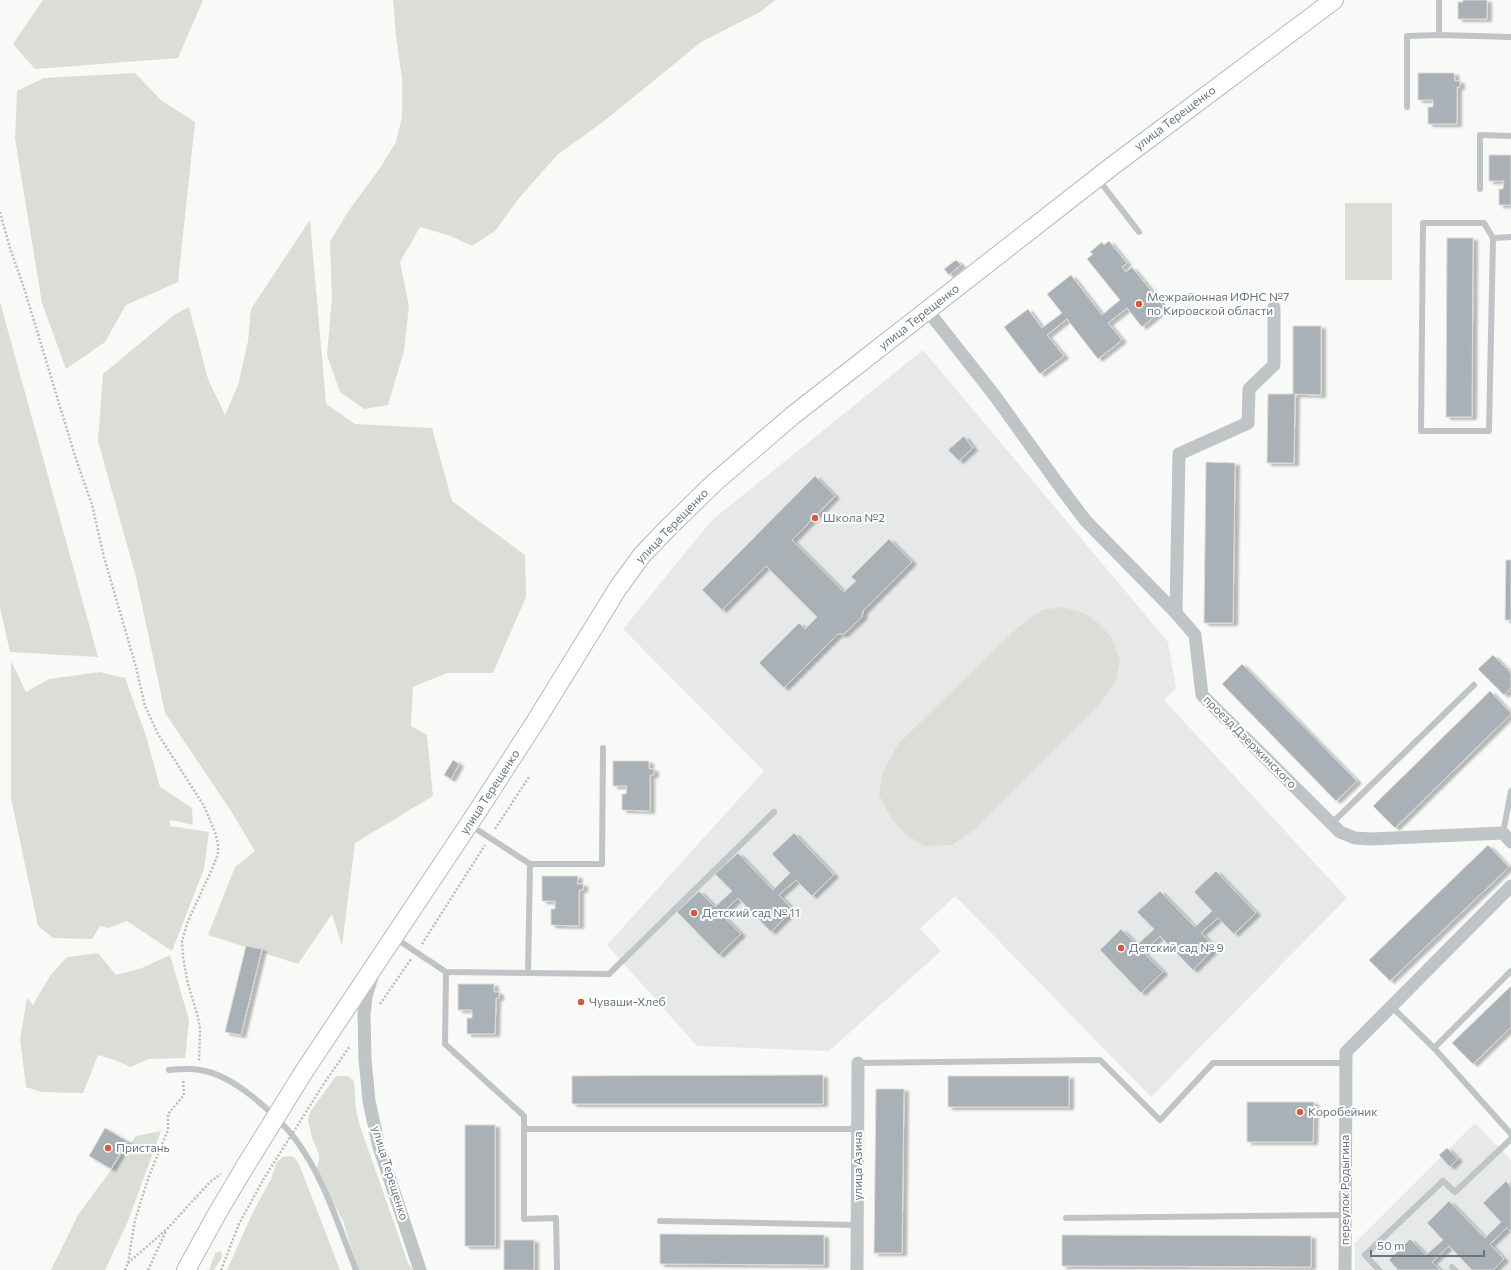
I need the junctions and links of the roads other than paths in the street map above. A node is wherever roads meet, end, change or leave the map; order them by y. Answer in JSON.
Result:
{"nodes":[{"id":1,"x":1334,"y":0,"type":"edge"},
{"id":2,"x":1439,"y":0,"type":"edge"},
{"id":3,"x":1439,"y":35,"type":"junction"},
{"id":4,"x":1511,"y":36,"type":"edge"},
{"id":5,"x":1407,"y":107,"type":"dead end"},
{"id":6,"x":1511,"y":136,"type":"edge"},
{"id":7,"x":1097,"y":178,"type":"junction"},
{"id":8,"x":1480,"y":189,"type":"dead end"},
{"id":9,"x":1139,"y":232,"type":"dead end"},
{"id":10,"x":1511,"y":237,"type":"edge"},
{"id":11,"x":1492,"y":238,"type":"junction"},
{"id":12,"x":1274,"y":307,"type":"dead end"},
{"id":13,"x":928,"y":311,"type":"junction"},
{"id":14,"x":1176,"y":613,"type":"junction"},
{"id":15,"x":1474,"y":685,"type":"dead end"},
{"id":16,"x":604,"y":748,"type":"dead end"},
{"id":17,"x":1511,"y":791,"type":"edge"},
{"id":18,"x":774,"y":812,"type":"dead end"},
{"id":19,"x":1332,"y":824,"type":"junction"},
{"id":20,"x":469,"y":825,"type":"junction"},
{"id":21,"x":1507,"y":838,"type":"edge"},
{"id":22,"x":530,"y":864,"type":"junction"},
{"id":23,"x":1511,"y":886,"type":"edge"},
{"id":24,"x":394,"y":937,"type":"junction"},
{"id":25,"x":376,"y":964,"type":"junction"},
{"id":26,"x":1511,"y":971,"type":"edge"},
{"id":27,"x":446,"y":972,"type":"junction"},
{"id":28,"x":528,"y":973,"type":"junction"},
{"id":29,"x":1391,"y":1006,"type":"junction"},
{"id":30,"x":1434,"y":1048,"type":"junction"},
{"id":31,"x":858,"y":1063,"type":"joint"},
{"id":32,"x":1346,"y":1063,"type":"junction"},
{"id":33,"x":169,"y":1070,"type":"dead end"},
{"id":34,"x":524,"y":1129,"type":"junction"},
{"id":35,"x":858,"y":1129,"type":"junction"},
{"id":36,"x":1511,"y":1134,"type":"edge"},
{"id":37,"x":1511,"y":1139,"type":"edge"},
{"id":38,"x":1345,"y":1215,"type":"junction"},
{"id":39,"x":1066,"y":1218,"type":"dead end"},
{"id":40,"x":660,"y":1221,"type":"dead end"},
{"id":41,"x":857,"y":1225,"type":"junction"},
{"id":42,"x":186,"y":1270,"type":"edge"},
{"id":43,"x":356,"y":1270,"type":"edge"},
{"id":44,"x":420,"y":1270,"type":"edge"},
{"id":45,"x":557,"y":1270,"type":"edge"},
{"id":46,"x":857,"y":1270,"type":"edge"},
{"id":47,"x":1345,"y":1270,"type":"edge"},
{"id":48,"x":1379,"y":1270,"type":"edge"}],
"edges":[{"from":1,"to":7,"type":"street","name":"улица Терещенко"},
{"from":2,"to":3,"type":"lane"},
{"from":3,"to":4,"type":"lane"},
{"from":3,"to":5,"type":"lane"},
{"from":6,"to":8,"type":"lane"},
{"from":7,"to":9,"type":"lane"},
{"from":7,"to":13,"type":"street","name":"улица Терещенко"},
{"from":10,"to":11,"type":"lane"},
{"from":11,"to":11,"type":"lane"},
{"from":12,"to":14,"type":"street"},
{"from":13,"to":14,"type":"street","name":"проезд Дзержинского"},
{"from":13,"to":20,"type":"street","name":"улица Терещенко"},
{"from":14,"to":19,"type":"street","name":"проезд Дзержинского"},
{"from":15,"to":19,"type":"lane"},
{"from":16,"to":22,"type":"lane"},
{"from":17,"to":21,"type":"lane"},
{"from":18,"to":28,"type":"lane"},
{"from":19,"to":21,"type":"street","name":"проезд Дзержинского"},
{"from":20,"to":22,"type":"lane"},
{"from":20,"to":24,"type":"street","name":"улица Терещенко"},
{"from":22,"to":28,"type":"lane"},
{"from":23,"to":29,"type":"street","name":"переулок Родыгина"},
{"from":24,"to":25,"type":"street","name":"улица Терещенко"},
{"from":24,"to":27,"type":"lane"},
{"from":25,"to":42,"type":"street","bridge":true},
{"from":25,"to":44,"type":"street","name":"улица Терещенко"},
{"from":26,"to":30,"type":"lane"},
{"from":27,"to":28,"type":"lane"},
{"from":27,"to":34,"type":"lane"},
{"from":29,"to":30,"type":"lane"},
{"from":29,"to":32,"type":"street","name":"переулок Родыгина"},
{"from":30,"to":36,"type":"lane"},
{"from":31,"to":32,"type":"lane"},
{"from":31,"to":35,"type":"street","name":"улица Азина"},
{"from":32,"to":38,"type":"street","name":"переулок Родыгина"},
{"from":33,"to":43,"type":"lane"},
{"from":34,"to":35,"type":"lane"},
{"from":34,"to":45,"type":"lane"},
{"from":35,"to":41,"type":"street","name":"улица Азина"},
{"from":37,"to":48,"type":"lane"},
{"from":38,"to":39,"type":"lane"},
{"from":38,"to":47,"type":"street","name":"переулок Родыгина"},
{"from":40,"to":41,"type":"lane"},
{"from":41,"to":46,"type":"street","name":"улица Азина"}]}
